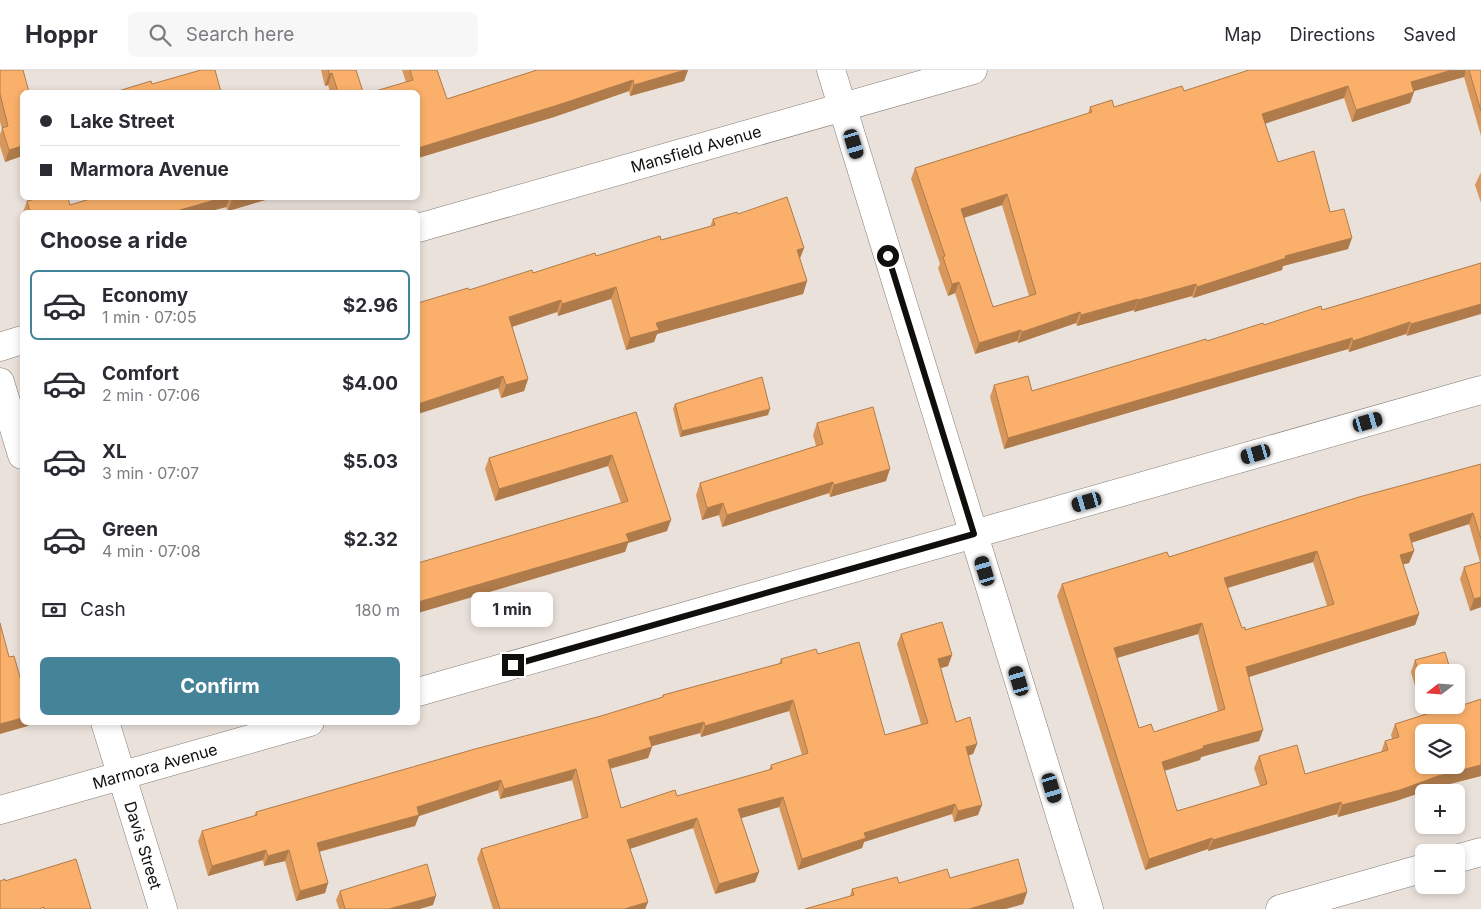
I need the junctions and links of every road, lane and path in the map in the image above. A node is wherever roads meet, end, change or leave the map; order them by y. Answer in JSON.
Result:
{"nodes":[{"id":1,"x":831,"y":70,"type":"edge"},
{"id":2,"x":973,"y":70,"type":"edge"},
{"id":3,"x":843,"y":107,"type":"junction"},
{"id":4,"x":420,"y":227,"type":"edge"},
{"id":5,"x":20,"y":341,"type":"edge"},
{"id":6,"x":0,"y":347,"type":"edge"},
{"id":7,"x":0,"y":382,"type":"edge"},
{"id":8,"x":1481,"y":390,"type":"edge"},
{"id":9,"x":20,"y":448,"type":"edge"},
{"id":10,"x":974,"y":534,"type":"junction"},
{"id":11,"x":420,"y":691,"type":"edge"},
{"id":12,"x":106,"y":725,"type":"edge"},
{"id":13,"x":300,"y":725,"type":"edge"},
{"id":14,"x":122,"y":776,"type":"junction"},
{"id":15,"x":0,"y":810,"type":"edge"},
{"id":16,"x":1481,"y":852,"type":"edge"},
{"id":17,"x":1465,"y":856,"type":"edge"},
{"id":18,"x":1415,"y":871,"type":"edge"},
{"id":19,"x":163,"y":909,"type":"edge"},
{"id":20,"x":1089,"y":909,"type":"edge"},
{"id":21,"x":1280,"y":909,"type":"edge"}],
"edges":[{"from":1,"to":3,"type":"street"},
{"from":2,"to":3,"type":"street","name":"Mansfield Avenue"},
{"from":3,"to":4,"type":"street","name":"Mansfield Avenue"},
{"from":3,"to":10,"type":"street"},
{"from":5,"to":6,"type":"street"},
{"from":7,"to":9,"type":"street"},
{"from":8,"to":10,"type":"street"},
{"from":10,"to":11,"type":"street"},
{"from":10,"to":20,"type":"street"},
{"from":12,"to":14,"type":"street","name":"Davis Street"},
{"from":13,"to":14,"type":"street","name":"Marmora Avenue"},
{"from":14,"to":15,"type":"street","name":"Marmora Avenue"},
{"from":14,"to":19,"type":"street","name":"Davis Street"},
{"from":16,"to":17,"type":"street"},
{"from":18,"to":21,"type":"street"}]}
